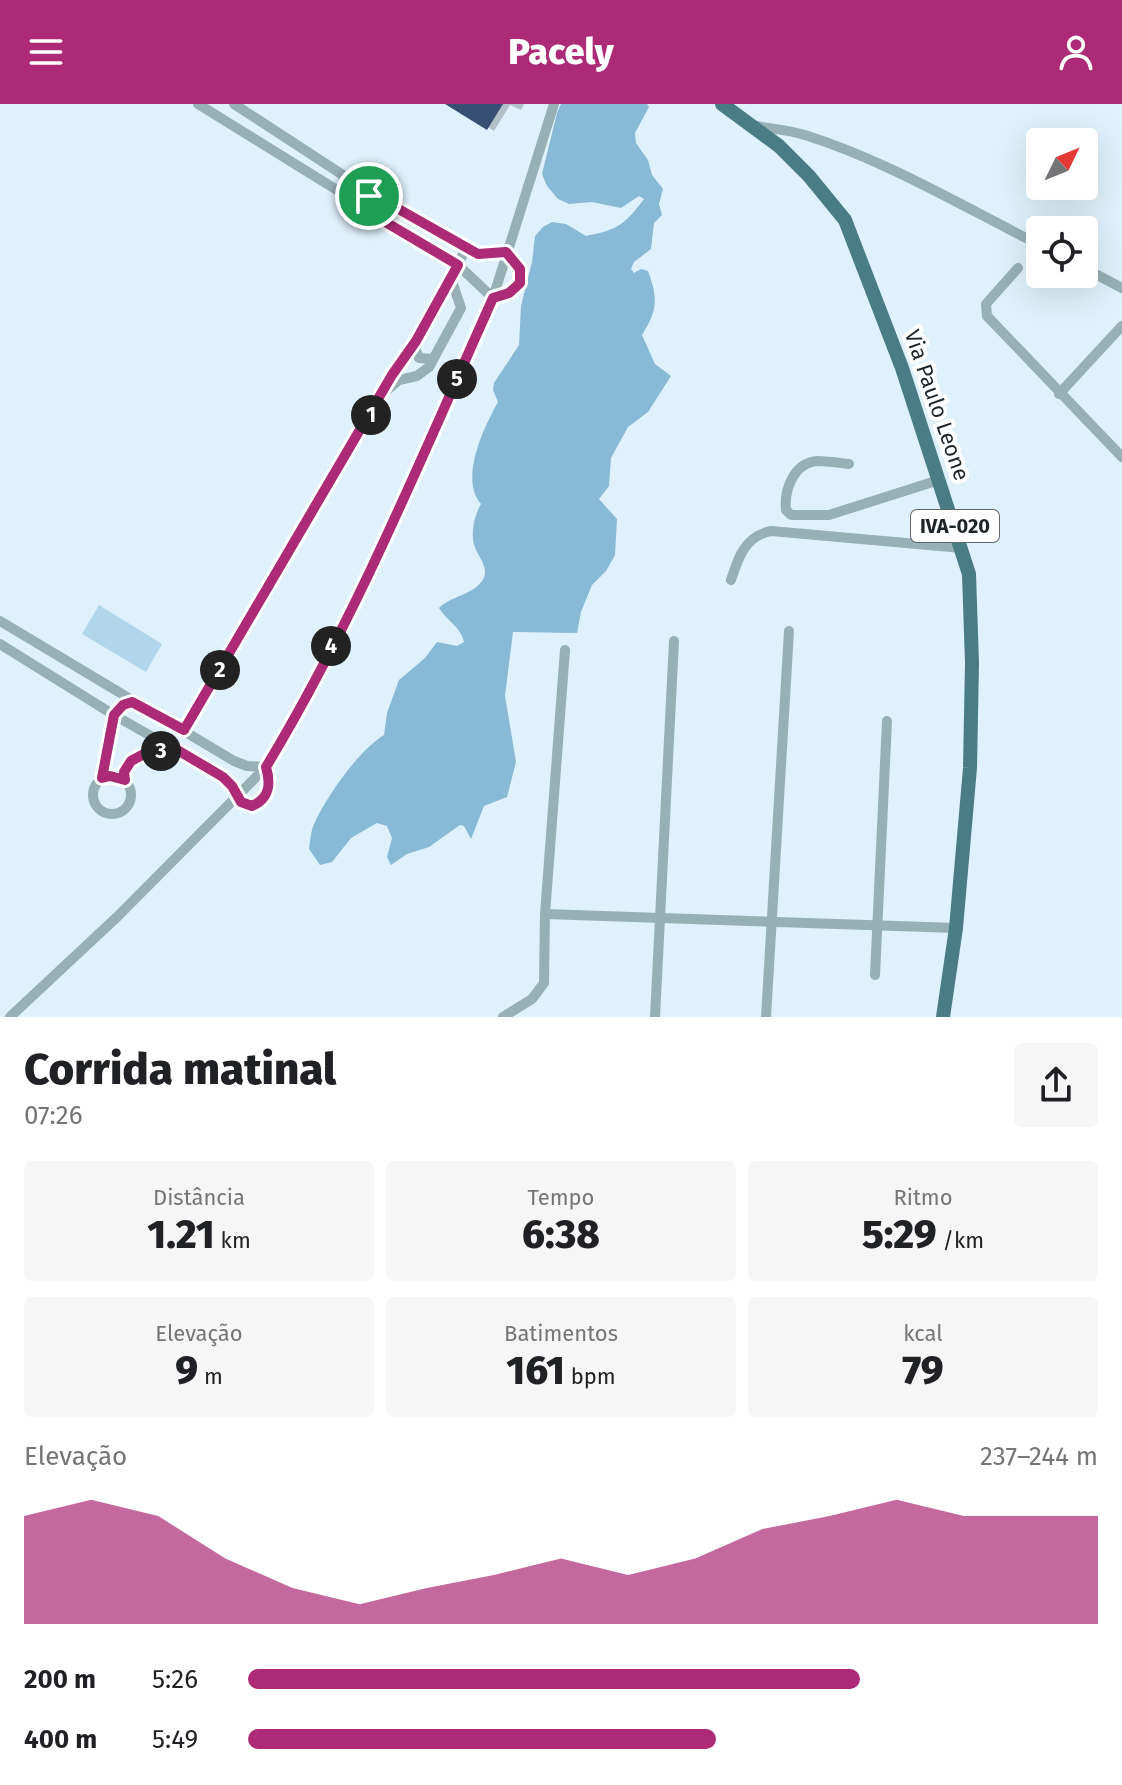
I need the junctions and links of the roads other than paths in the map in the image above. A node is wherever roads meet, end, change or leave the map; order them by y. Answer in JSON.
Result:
{"nodes":[{"id":1,"x":198,"y":104,"type":"edge"},
{"id":2,"x":234,"y":104,"type":"edge"},
{"id":3,"x":554,"y":104,"type":"edge"},
{"id":4,"x":722,"y":104,"type":"edge"},
{"id":5,"x":755,"y":126,"type":"junction"},
{"id":6,"x":372,"y":194,"type":"junction"},
{"id":7,"x":365,"y":210,"type":"junction"},
{"id":8,"x":1026,"y":238,"type":"edge"},
{"id":9,"x":466,"y":249,"type":"junction"},
{"id":10,"x":506,"y":252,"type":"junction"},
{"id":11,"x":458,"y":265,"type":"junction"},
{"id":12,"x":1018,"y":268,"type":"dead end"},
{"id":13,"x":1098,"y":275,"type":"edge"},
{"id":14,"x":451,"y":278,"type":"junction"},
{"id":15,"x":1122,"y":288,"type":"edge"},
{"id":16,"x":457,"y":295,"type":"junction"},
{"id":17,"x":493,"y":298,"type":"junction"},
{"id":18,"x":438,"y":300,"type":"junction"},
{"id":19,"x":1122,"y":326,"type":"edge"},
{"id":20,"x":416,"y":341,"type":"junction"},
{"id":21,"x":433,"y":359,"type":"junction"},
{"id":22,"x":383,"y":393,"type":"junction"},
{"id":23,"x":1059,"y":394,"type":"junction"},
{"id":24,"x":1122,"y":457,"type":"edge"},
{"id":25,"x":849,"y":464,"type":"dead end"},
{"id":26,"x":939,"y":480,"type":"junction"},
{"id":27,"x":962,"y":548,"type":"junction"},
{"id":28,"x":731,"y":580,"type":"dead end"},
{"id":29,"x":0,"y":621,"type":"edge"},
{"id":30,"x":789,"y":631,"type":"dead end"},
{"id":31,"x":674,"y":641,"type":"dead end"},
{"id":32,"x":0,"y":644,"type":"edge"},
{"id":33,"x":565,"y":650,"type":"dead end"},
{"id":34,"x":132,"y":702,"type":"junction"},
{"id":35,"x":114,"y":715,"type":"junction"},
{"id":36,"x":887,"y":721,"type":"dead end"},
{"id":37,"x":184,"y":730,"type":"junction"},
{"id":38,"x":179,"y":751,"type":"junction"},
{"id":39,"x":219,"y":751,"type":"junction"},
{"id":40,"x":266,"y":767,"type":"junction"},
{"id":41,"x":209,"y":769,"type":"junction"},
{"id":42,"x":102,"y":778,"type":"junction"},
{"id":43,"x":125,"y":780,"type":"junction"},
{"id":44,"x":237,"y":797,"type":"junction"},
{"id":45,"x":545,"y":914,"type":"junction"},
{"id":46,"x":660,"y":918,"type":"junction"},
{"id":47,"x":771,"y":922,"type":"junction"},
{"id":48,"x":878,"y":925,"type":"junction"},
{"id":49,"x":956,"y":928,"type":"junction"},
{"id":50,"x":875,"y":975,"type":"dead end"},
{"id":51,"x":10,"y":1017,"type":"edge"},
{"id":52,"x":503,"y":1017,"type":"edge"},
{"id":53,"x":655,"y":1017,"type":"edge"},
{"id":54,"x":766,"y":1017,"type":"edge"},
{"id":55,"x":943,"y":1017,"type":"edge"}],
"edges":[{"from":1,"to":7,"type":"street"},
{"from":2,"to":6,"type":"street"},
{"from":3,"to":10,"type":"street"},
{"from":4,"to":5,"type":"main road","name":"Via Paulo Leone","number":"IVA-020"},
{"from":5,"to":8,"type":"street"},
{"from":5,"to":26,"type":"main road","name":"Via Paulo Leone","number":"IVA-020"},
{"from":6,"to":7,"type":"street"},
{"from":6,"to":9,"type":"street"},
{"from":7,"to":11,"type":"street"},
{"from":9,"to":10,"type":"street"},
{"from":9,"to":11,"type":"street"},
{"from":10,"to":17,"type":"street"},
{"from":10,"to":17,"type":"street"},
{"from":11,"to":14,"type":"street"},
{"from":11,"to":17,"type":"street"},
{"from":12,"to":23,"type":"street"},
{"from":13,"to":15,"type":"street"},
{"from":14,"to":16,"type":"street"},
{"from":14,"to":18,"type":"street"},
{"from":16,"to":18,"type":"street"},
{"from":16,"to":21,"type":"street"},
{"from":17,"to":40,"type":"street"},
{"from":18,"to":20,"type":"street"},
{"from":19,"to":23,"type":"street"},
{"from":20,"to":21,"type":"street"},
{"from":20,"to":22,"type":"street"},
{"from":21,"to":22,"type":"street"},
{"from":22,"to":37,"type":"street"},
{"from":23,"to":24,"type":"street"},
{"from":25,"to":26,"type":"street"},
{"from":26,"to":27,"type":"main road","name":"Via Paulo Leone","number":"IVA-020"},
{"from":27,"to":28,"type":"street"},
{"from":27,"to":49,"type":"main road","name":"Via Paulo Leone","number":"IVA-020"},
{"from":29,"to":34,"type":"street"},
{"from":30,"to":47,"type":"street"},
{"from":31,"to":46,"type":"street"},
{"from":32,"to":35,"type":"street"},
{"from":33,"to":45,"type":"street"},
{"from":34,"to":35,"type":"street"},
{"from":34,"to":37,"type":"street"},
{"from":35,"to":38,"type":"street"},
{"from":35,"to":42,"type":"street"},
{"from":36,"to":48,"type":"street"},
{"from":37,"to":39,"type":"street"},
{"from":38,"to":41,"type":"street"},
{"from":38,"to":43,"type":"street"},
{"from":39,"to":40,"type":"street"},
{"from":39,"to":41,"type":"street"},
{"from":40,"to":44,"type":"street"},
{"from":40,"to":44,"type":"street"},
{"from":41,"to":44,"type":"street"},
{"from":42,"to":43,"type":"street"},
{"from":42,"to":43,"type":"street"},
{"from":44,"to":51,"type":"street"},
{"from":45,"to":46,"type":"street"},
{"from":45,"to":52,"type":"street"},
{"from":46,"to":47,"type":"street"},
{"from":46,"to":53,"type":"street"},
{"from":47,"to":48,"type":"street"},
{"from":47,"to":54,"type":"street"},
{"from":48,"to":49,"type":"street"},
{"from":48,"to":50,"type":"street"},
{"from":49,"to":55,"type":"main road","name":"Via Paulo Leone","number":"IVA-020"}]}
